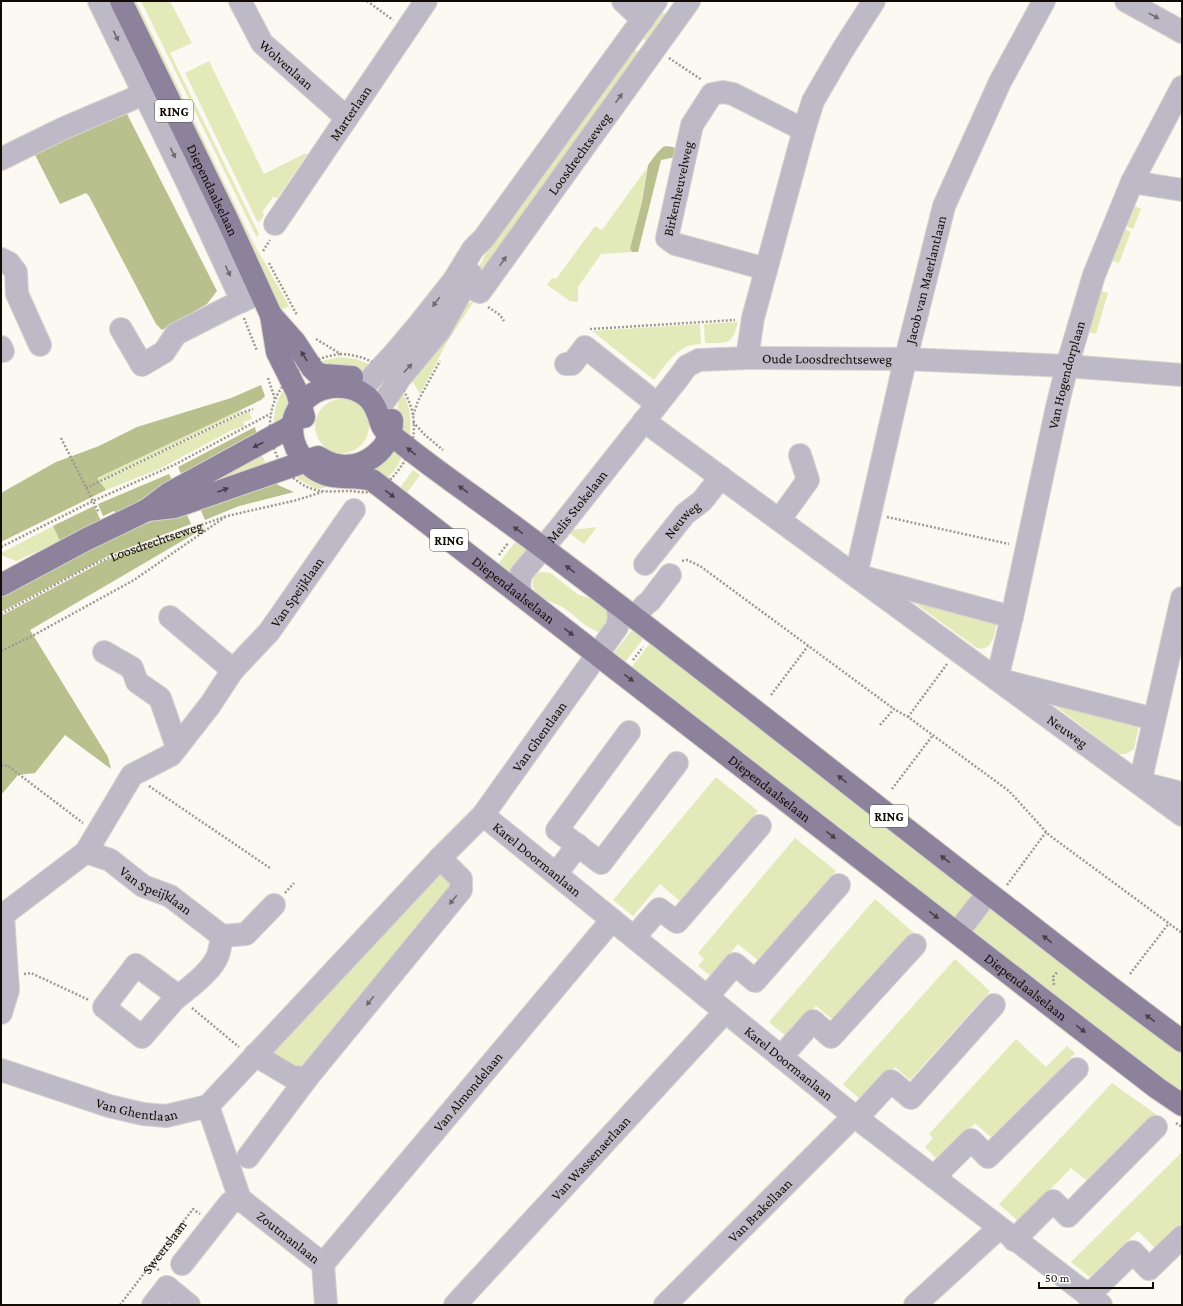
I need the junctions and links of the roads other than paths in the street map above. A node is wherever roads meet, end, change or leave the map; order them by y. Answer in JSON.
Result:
{"nodes":[{"id":1,"x":99,"y":1,"type":"edge"},
{"id":2,"x":120,"y":1,"type":"edge"},
{"id":3,"x":240,"y":1,"type":"edge"},
{"id":4,"x":426,"y":1,"type":"edge"},
{"id":5,"x":623,"y":1,"type":"edge"},
{"id":6,"x":656,"y":1,"type":"edge"},
{"id":7,"x":689,"y":1,"type":"edge"},
{"id":8,"x":874,"y":1,"type":"edge"},
{"id":9,"x":1044,"y":1,"type":"edge"},
{"id":10,"x":1126,"y":1,"type":"edge"},
{"id":11,"x":643,"y":20,"type":"junction"},
{"id":12,"x":1182,"y":32,"type":"edge"},
{"id":13,"x":1182,"y":87,"type":"edge"},
{"id":14,"x":144,"y":94,"type":"junction"},
{"id":15,"x":347,"y":118,"type":"junction"},
{"id":16,"x":804,"y":130,"type":"junction"},
{"id":17,"x":1,"y":159,"type":"edge"},
{"id":18,"x":1132,"y":182,"type":"junction"},
{"id":19,"x":1182,"y":190,"type":"edge"},
{"id":20,"x":274,"y":224,"type":"dead end"},
{"id":21,"x":1,"y":259,"type":"edge"},
{"id":22,"x":766,"y":269,"type":"junction"},
{"id":23,"x":466,"y":286,"type":"junction"},
{"id":24,"x":252,"y":297,"type":"junction"},
{"id":25,"x":272,"y":316,"type":"junction"},
{"id":26,"x":121,"y":329,"type":"dead end"},
{"id":27,"x":40,"y":345,"type":"dead end"},
{"id":28,"x":747,"y":358,"type":"junction"},
{"id":29,"x":906,"y":358,"type":"junction"},
{"id":30,"x":566,"y":364,"type":"dead end"},
{"id":31,"x":1067,"y":366,"type":"junction"},
{"id":32,"x":1182,"y":375,"type":"edge"},
{"id":33,"x":363,"y":387,"type":"junction"},
{"id":34,"x":386,"y":400,"type":"junction"},
{"id":35,"x":301,"y":404,"type":"junction"},
{"id":36,"x":657,"y":404,"type":"junction"},
{"id":37,"x":644,"y":421,"type":"junction"},
{"id":38,"x":292,"y":426,"type":"junction"},
{"id":39,"x":391,"y":434,"type":"junction"},
{"id":40,"x":800,"y":455,"type":"dead end"},
{"id":41,"x":311,"y":459,"type":"junction"},
{"id":42,"x":721,"y":477,"type":"junction"},
{"id":43,"x":147,"y":510,"type":"junction"},
{"id":44,"x":354,"y":510,"type":"dead end"},
{"id":45,"x":780,"y":519,"type":"junction"},
{"id":46,"x":543,"y":548,"type":"junction"},
{"id":47,"x":645,"y":564,"type":"dead end"},
{"id":48,"x":670,"y":575,"type":"road end"},
{"id":49,"x":856,"y":575,"type":"junction"},
{"id":50,"x":4,"y":578,"type":"edge"},
{"id":51,"x":521,"y":595,"type":"junction"},
{"id":52,"x":1182,"y":598,"type":"edge"},
{"id":53,"x":626,"y":612,"type":"junction"},
{"id":54,"x":170,"y":617,"type":"dead end"},
{"id":55,"x":1012,"y":617,"type":"junction"},
{"id":56,"x":104,"y":652,"type":"dead end"},
{"id":57,"x":598,"y":654,"type":"junction"},
{"id":58,"x":233,"y":670,"type":"junction"},
{"id":59,"x":997,"y":679,"type":"junction"},
{"id":60,"x":1154,"y":719,"type":"junction"},
{"id":61,"x":629,"y":732,"type":"dead end"},
{"id":62,"x":177,"y":747,"type":"junction"},
{"id":63,"x":677,"y":763,"type":"dead end"},
{"id":64,"x":1140,"y":783,"type":"junction"},
{"id":65,"x":1182,"y":793,"type":"edge"},
{"id":66,"x":1182,"y":814,"type":"edge"},
{"id":67,"x":483,"y":815,"type":"junction"},
{"id":68,"x":760,"y":826,"type":"dead end"},
{"id":69,"x":91,"y":843,"type":"junction"},
{"id":70,"x":578,"y":846,"type":"junction"},
{"id":71,"x":440,"y":858,"type":"junction"},
{"id":72,"x":556,"y":874,"type":"junction"},
{"id":73,"x":839,"y":885,"type":"dead end"},
{"id":74,"x":997,"y":890,"type":"junction"},
{"id":75,"x":274,"y":905,"type":"dead end"},
{"id":76,"x":2,"y":914,"type":"edge"},
{"id":77,"x":612,"y":920,"type":"junction"},
{"id":78,"x":957,"y":932,"type":"junction"},
{"id":79,"x":222,"y":936,"type":"junction"},
{"id":80,"x":634,"y":937,"type":"junction"},
{"id":81,"x":915,"y":945,"type":"dead end"},
{"id":82,"x":5,"y":968,"type":"edge"},
{"id":83,"x":178,"y":996,"type":"junction"},
{"id":84,"x":707,"y":997,"type":"junction"},
{"id":85,"x":994,"y":1005,"type":"dead end"},
{"id":86,"x":725,"y":1012,"type":"junction"},
{"id":87,"x":1,"y":1013,"type":"edge"},
{"id":88,"x":1182,"y":1041,"type":"edge"},
{"id":89,"x":254,"y":1056,"type":"junction"},
{"id":90,"x":781,"y":1057,"type":"junction"},
{"id":91,"x":1076,"y":1069,"type":"dead end"},
{"id":92,"x":1,"y":1070,"type":"edge"},
{"id":93,"x":307,"y":1078,"type":"junction"},
{"id":94,"x":1182,"y":1105,"type":"edge"},
{"id":95,"x":208,"y":1106,"type":"junction"},
{"id":96,"x":856,"y":1117,"type":"junction"},
{"id":97,"x":1156,"y":1127,"type":"dead end"},
{"id":98,"x":248,"y":1156,"type":"dead end"},
{"id":99,"x":934,"y":1177,"type":"junction"},
{"id":100,"x":240,"y":1199,"type":"junction"},
{"id":101,"x":1007,"y":1234,"type":"junction"},
{"id":102,"x":1182,"y":1236,"type":"edge"},
{"id":103,"x":182,"y":1264,"type":"dead end"},
{"id":104,"x":324,"y":1264,"type":"junction"},
{"id":105,"x":1094,"y":1300,"type":"edge"},
{"id":106,"x":153,"y":1305,"type":"edge"},
{"id":107,"x":189,"y":1305,"type":"edge"},
{"id":108,"x":326,"y":1305,"type":"edge"},
{"id":109,"x":455,"y":1305,"type":"edge"},
{"id":110,"x":665,"y":1305,"type":"edge"},
{"id":111,"x":915,"y":1305,"type":"edge"}],
"edges":[{"from":1,"to":14,"type":"street","name":"Diependaalselaan","one_way":true},
{"from":2,"to":24,"type":"main road","name":"Diependaalselaan","number":"RING"},
{"from":3,"to":15,"type":"street","name":"Wolvenlaan"},
{"from":4,"to":15,"type":"street","name":"Marterlaan"},
{"from":5,"to":11,"type":"street"},
{"from":6,"to":11,"type":"street","name":"Loosdrechtseweg"},
{"from":23,"to":7,"type":"street","name":"Loosdrechtseweg","one_way":true},
{"from":8,"to":16,"type":"street"},
{"from":9,"to":29,"type":"street","name":"Jacob van Maerlantlaan"},
{"from":10,"to":12,"type":"street","one_way":true},
{"from":11,"to":23,"type":"street","name":"Loosdrechtseweg"},
{"from":13,"to":18,"type":"street","name":"Van Hogendorplaan"},
{"from":14,"to":17,"type":"street"},
{"from":14,"to":24,"type":"street","name":"Diependaalselaan","one_way":true},
{"from":15,"to":20,"type":"street","name":"Marterlaan"},
{"from":16,"to":22,"type":"street"},
{"from":16,"to":22,"type":"street","name":"Birkenheuvelweg"},
{"from":18,"to":19,"type":"street"},
{"from":18,"to":31,"type":"street","name":"Van Hogendorplaan"},
{"from":21,"to":27,"type":"street"},
{"from":22,"to":28,"type":"street"},
{"from":23,"to":33,"type":"street","name":"Loosdrechtseweg","one_way":true},
{"from":34,"to":23,"type":"street","name":"Loosdrechtseweg","one_way":true},
{"from":24,"to":25,"type":"main road","name":"Diependaalselaan","number":"RING"},
{"from":24,"to":26,"type":"street"},
{"from":33,"to":25,"type":"main road","name":"Diependaalselaan","number":"RING","one_way":true},
{"from":25,"to":35,"type":"main road","name":"Diependaalselaan","number":"RING"},
{"from":28,"to":29,"type":"street","name":"Oude Loosdrechtseweg"},
{"from":28,"to":36,"type":"street","name":"Oude Loosdrechtseweg"},
{"from":29,"to":31,"type":"street","name":"Oude Loosdrechtseweg"},
{"from":29,"to":49,"type":"street","name":"Jacob van Maerlantlaan"},
{"from":30,"to":36,"type":"street"},
{"from":31,"to":32,"type":"street","name":"Oude Loosdrechtseweg"},
{"from":31,"to":55,"type":"street","name":"Van Hogendorplaan"},
{"from":33,"to":34,"type":"main road","number":"RING"},
{"from":33,"to":35,"type":"main road","number":"RING"},
{"from":33,"to":39,"type":"main road","number":"RING"},
{"from":34,"to":39,"type":"main road","number":"RING"},
{"from":35,"to":38,"type":"main road","number":"RING"},
{"from":35,"to":41,"type":"main road","number":"RING"},
{"from":36,"to":37,"type":"street","name":"Oude Loosdrechtseweg"},
{"from":37,"to":42,"type":"street","name":"Neuweg"},
{"from":37,"to":46,"type":"street","name":"Melis Stokelaan"},
{"from":38,"to":41,"type":"main road","number":"RING"},
{"from":38,"to":43,"type":"main road","name":"Loosdrechtseweg","one_way":true},
{"from":39,"to":41,"type":"main road","number":"RING"},
{"from":46,"to":39,"type":"main road","number":"RING","one_way":true},
{"from":40,"to":45,"type":"street"},
{"from":43,"to":41,"type":"main road","name":"Loosdrechtseweg","one_way":true},
{"from":41,"to":51,"type":"main road","name":"Diependaalselaan","number":"RING","one_way":true},
{"from":42,"to":45,"type":"street","name":"Neuweg"},
{"from":42,"to":47,"type":"street","name":"Neuweg"},
{"from":43,"to":50,"type":"main road","name":"Loosdrechtseweg"},
{"from":44,"to":58,"type":"street","name":"Van Speijklaan"},
{"from":45,"to":49,"type":"street","name":"Neuweg"},
{"from":46,"to":51,"type":"street","name":"Melis Stokelaan"},
{"from":53,"to":46,"type":"main road","number":"RING","one_way":true},
{"from":48,"to":53,"type":"street"},
{"from":49,"to":55,"type":"street","name":"Neuweg"},
{"from":49,"to":59,"type":"street","name":"Neuweg"},
{"from":51,"to":57,"type":"main road","name":"Diependaalselaan","number":"RING","one_way":true},
{"from":52,"to":60,"type":"street"},
{"from":53,"to":57,"type":"street","name":"Van Ghentlaan"},
{"from":74,"to":53,"type":"main road","number":"RING","one_way":true},
{"from":54,"to":58,"type":"street"},
{"from":55,"to":59,"type":"street","name":"Van Hogendorplaan"},
{"from":56,"to":62,"type":"street"},
{"from":57,"to":67,"type":"street","name":"Van Ghentlaan"},
{"from":57,"to":78,"type":"main road","name":"Diependaalselaan","number":"RING","one_way":true},
{"from":58,"to":62,"type":"street","name":"Van Speijklaan"},
{"from":59,"to":60,"type":"street","name":"Neuweg"},
{"from":59,"to":64,"type":"street","name":"Neuweg"},
{"from":60,"to":64,"type":"street"},
{"from":61,"to":70,"type":"street"},
{"from":62,"to":69,"type":"street","name":"Van Speijklaan"},
{"from":63,"to":70,"type":"street"},
{"from":64,"to":65,"type":"street","name":"Neuweg"},
{"from":64,"to":66,"type":"street","name":"Neuweg"},
{"from":67,"to":71,"type":"street","name":"Van Ghentlaan"},
{"from":67,"to":72,"type":"street","name":"Karel Doormanlaan"},
{"from":68,"to":80,"type":"street"},
{"from":69,"to":76,"type":"street"},
{"from":69,"to":79,"type":"street","name":"Van Speijklaan"},
{"from":70,"to":72,"type":"street"},
{"from":71,"to":89,"type":"street","name":"Van Ghentlaan"},
{"from":71,"to":93,"type":"street","one_way":true},
{"from":72,"to":77,"type":"street","name":"Karel Doormanlaan"},
{"from":73,"to":84,"type":"street"},
{"from":74,"to":78,"type":"street"},
{"from":88,"to":74,"type":"main road","number":"RING","one_way":true},
{"from":75,"to":79,"type":"street"},
{"from":76,"to":82,"type":"street"},
{"from":77,"to":80,"type":"street","name":"Karel Doormanlaan"},
{"from":77,"to":104,"type":"street","name":"Van Almondelaan"},
{"from":78,"to":94,"type":"main road","name":"Diependaalselaan","number":"RING","one_way":true},
{"from":79,"to":83,"type":"street"},
{"from":80,"to":84,"type":"street","name":"Karel Doormanlaan"},
{"from":81,"to":90,"type":"street"},
{"from":82,"to":87,"type":"street"},
{"from":83,"to":83,"type":"street"},
{"from":84,"to":86,"type":"street","name":"Karel Doormanlaan"},
{"from":85,"to":96,"type":"street","name":"Van Brakellaan"},
{"from":86,"to":90,"type":"street","name":"Karel Doormanlaan"},
{"from":86,"to":109,"type":"street","name":"Van Wassenaerlaan"},
{"from":89,"to":93,"type":"street"},
{"from":89,"to":95,"type":"street","name":"Van Ghentlaan"},
{"from":90,"to":96,"type":"street","name":"Karel Doormanlaan"},
{"from":91,"to":99,"type":"street"},
{"from":92,"to":95,"type":"street","name":"Van Ghentlaan"},
{"from":93,"to":98,"type":"street"},
{"from":95,"to":100,"type":"street"},
{"from":96,"to":99,"type":"street","name":"Karel Doormanlaan"},
{"from":96,"to":110,"type":"street","name":"Van Brakellaan"},
{"from":97,"to":101,"type":"street"},
{"from":99,"to":101,"type":"street","name":"Karel Doormanlaan"},
{"from":100,"to":103,"type":"street"},
{"from":100,"to":104,"type":"street","name":"Zoutmanlaan"},
{"from":101,"to":105,"type":"street","name":"Karel Doormanlaan"},
{"from":101,"to":111,"type":"street"},
{"from":102,"to":105,"type":"street"},
{"from":104,"to":108,"type":"street","name":"Zoutmanlaan"},
{"from":106,"to":107,"type":"street","name":"Sweerslaan"}]}
